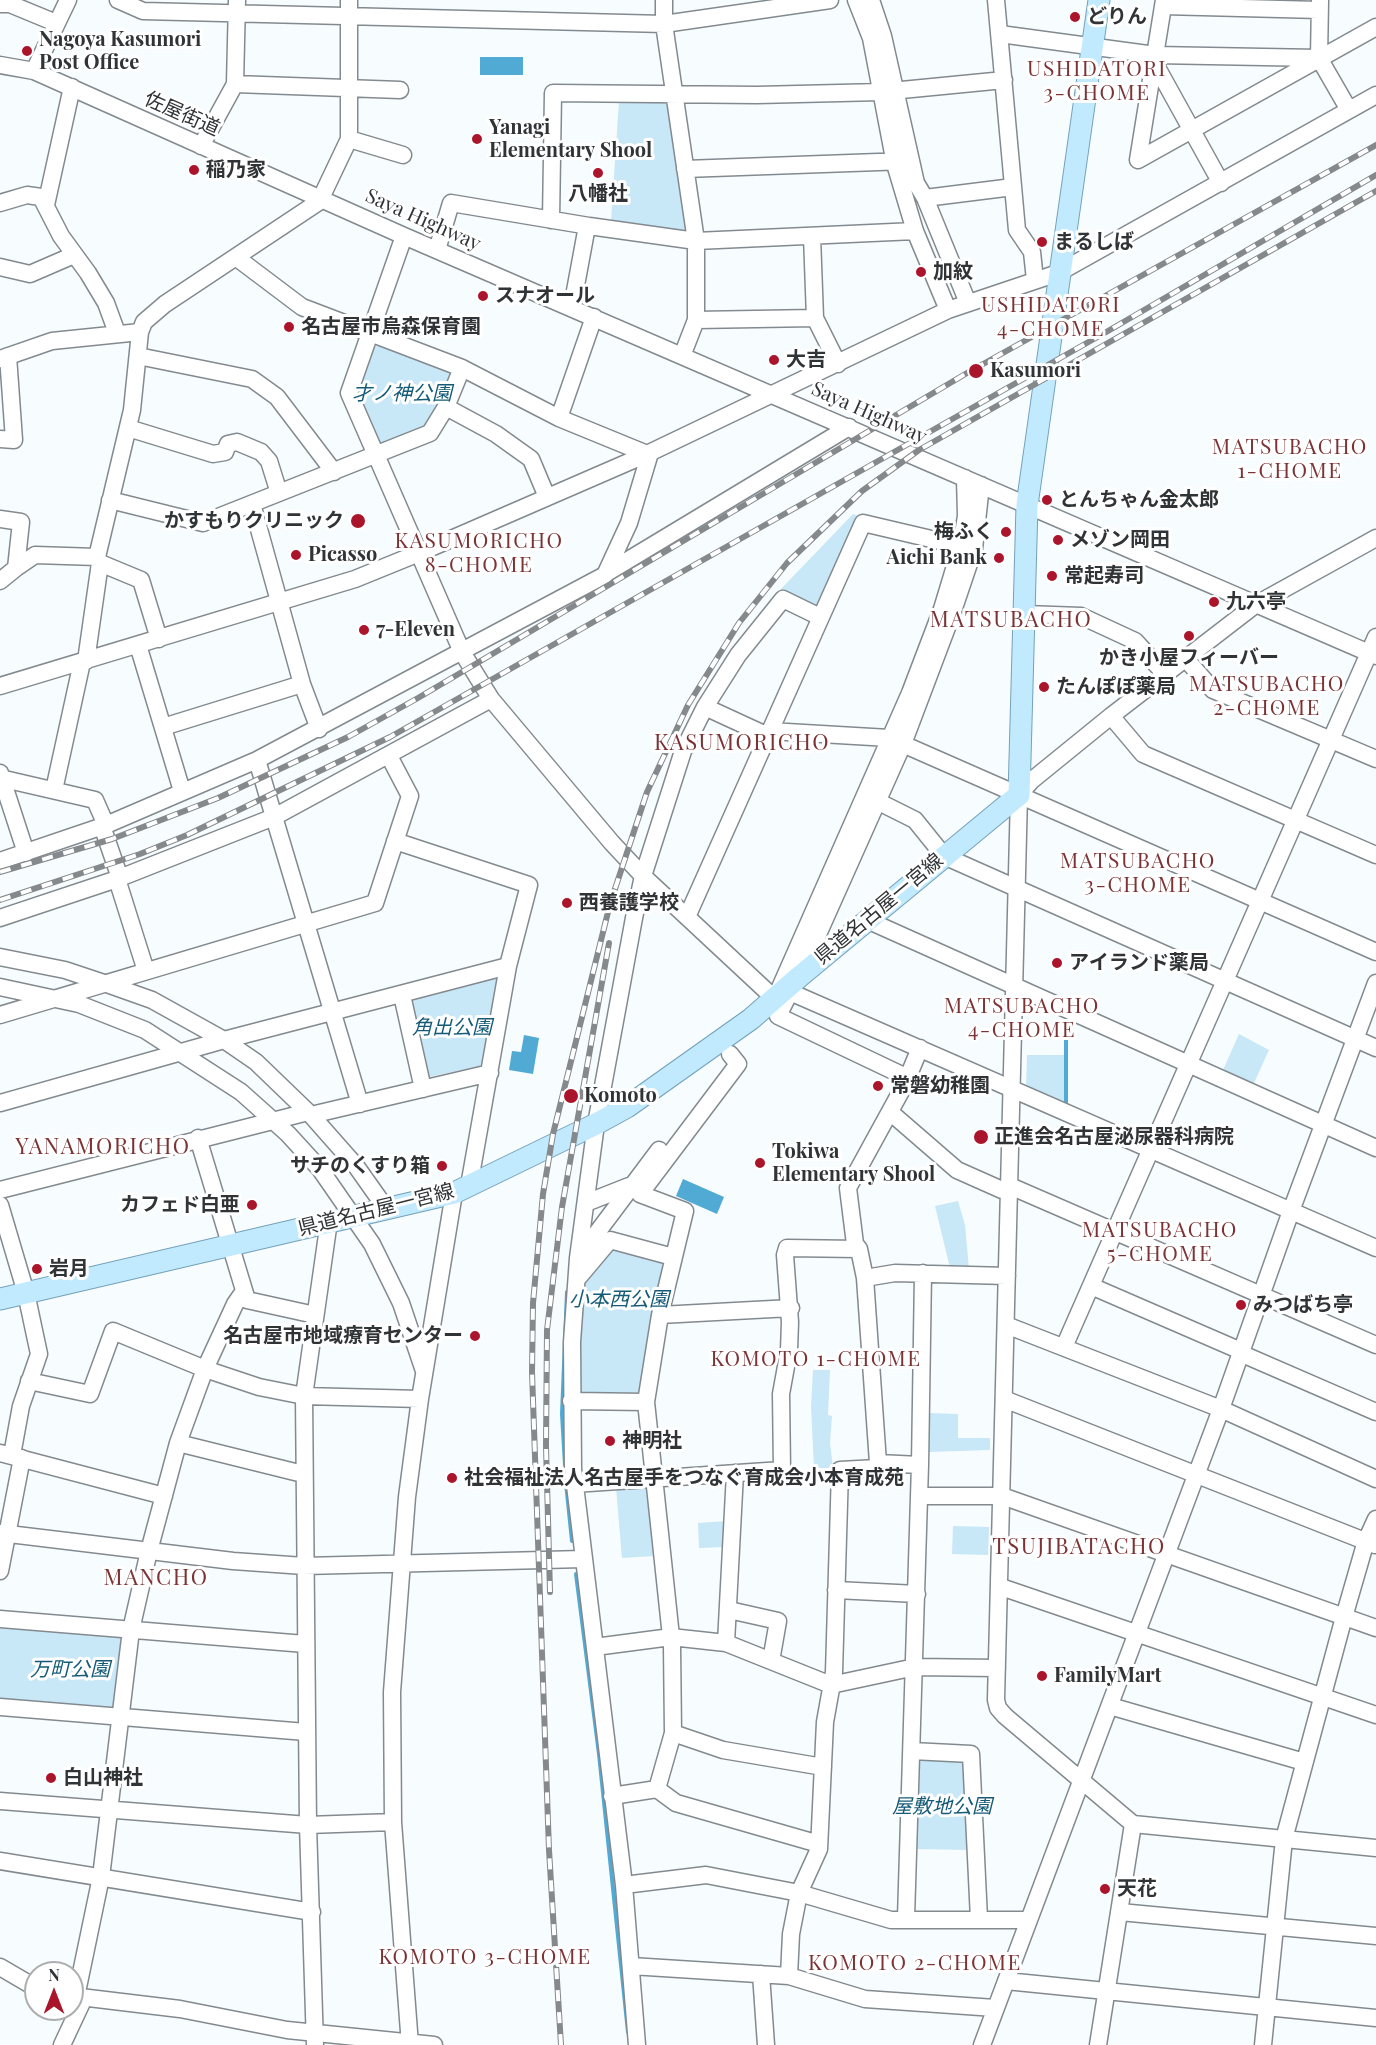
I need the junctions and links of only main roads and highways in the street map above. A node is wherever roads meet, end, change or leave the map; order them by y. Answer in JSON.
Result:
{"nodes":[{"id":1,"x":1099,"y":0,"type":"edge"},
{"id":2,"x":0,"y":1299,"type":"edge"}],
"edges":[{"from":1,"to":2,"type":"main road","name":"県道名古屋一宮線"}]}
